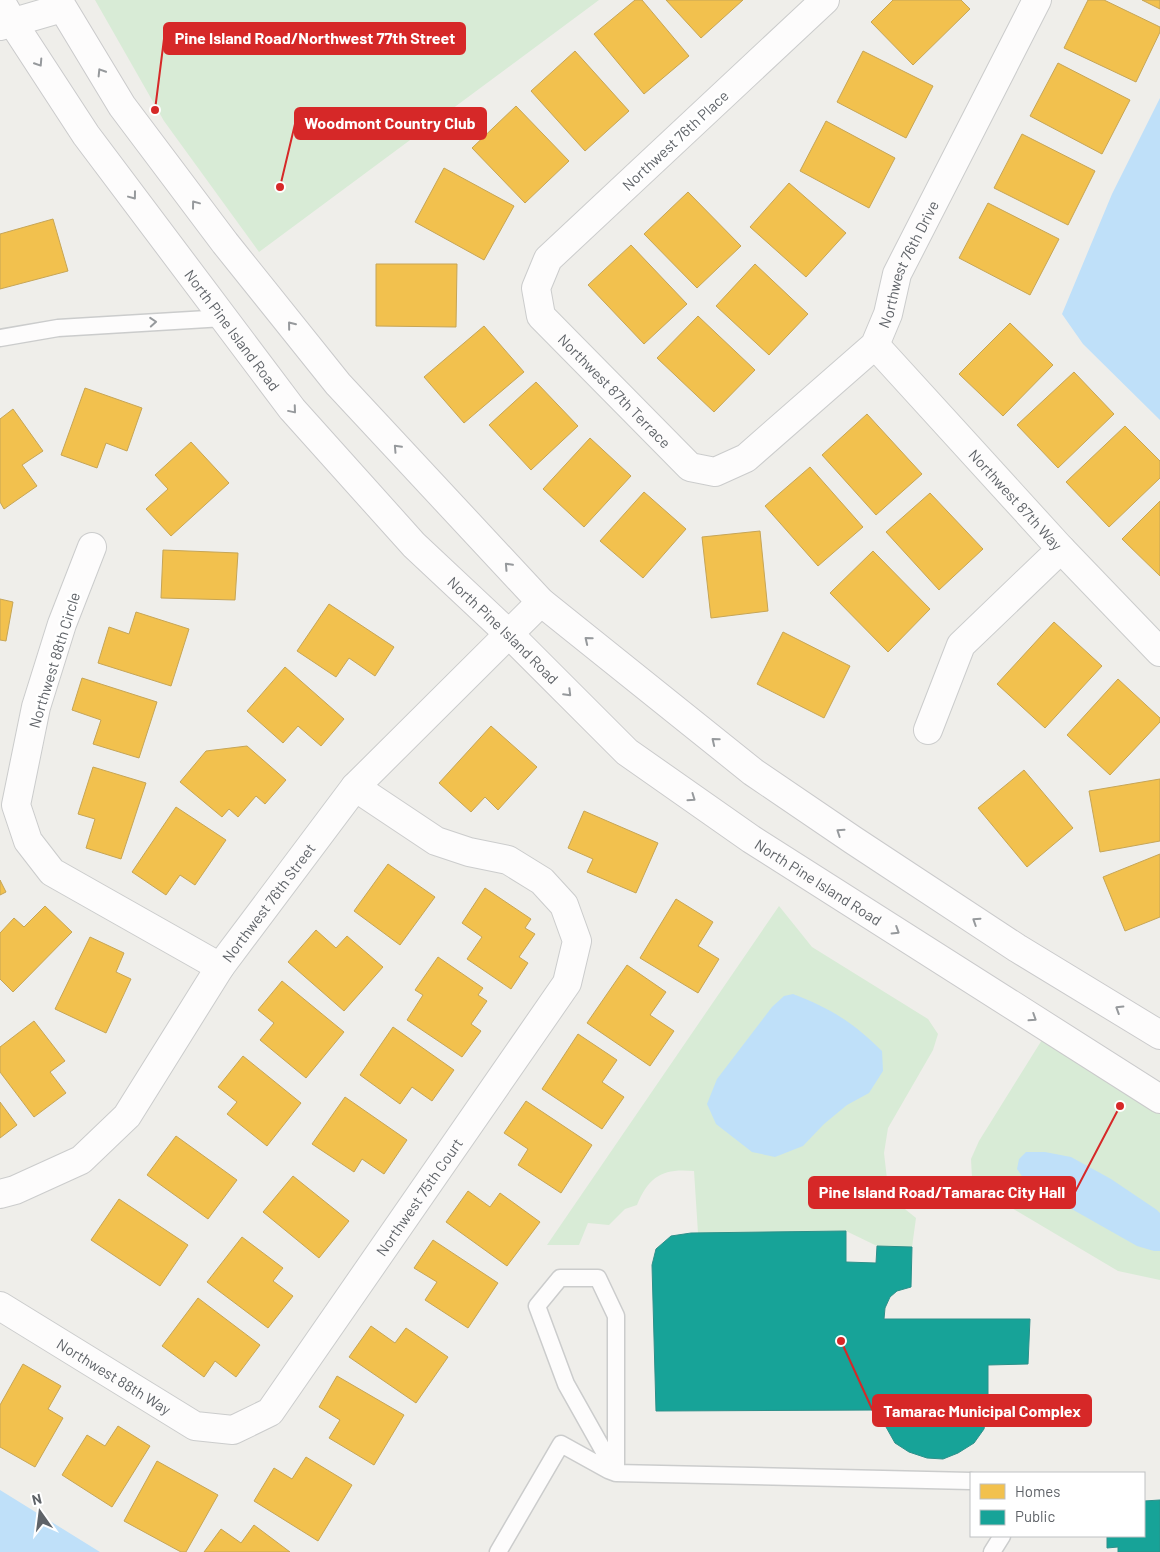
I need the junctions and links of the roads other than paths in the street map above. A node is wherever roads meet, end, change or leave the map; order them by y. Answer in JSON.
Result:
{"nodes":[{"id":1,"x":824,"y":0,"type":"edge"},
{"id":2,"x":1037,"y":0,"type":"edge"},
{"id":3,"x":60,"y":4,"type":"edge"},
{"id":4,"x":4,"y":16,"type":"edge"},
{"id":5,"x":536,"y":288,"type":"joint"},
{"id":6,"x":224,"y":318,"type":"junction"},
{"id":7,"x":0,"y":338,"type":"edge"},
{"id":8,"x":874,"y":345,"type":"junction"},
{"id":9,"x":715,"y":472,"type":"joint"},
{"id":10,"x":92,"y":547,"type":"dead end"},
{"id":11,"x":1061,"y":549,"type":"junction"},
{"id":12,"x":541,"y":602,"type":"junction"},
{"id":13,"x":509,"y":634,"type":"junction"},
{"id":14,"x":1160,"y":652,"type":"edge"},
{"id":15,"x":928,"y":730,"type":"dead end"},
{"id":16,"x":355,"y":787,"type":"junction"},
{"id":17,"x":220,"y":967,"type":"junction"},
{"id":18,"x":1160,"y":1035,"type":"edge"},
{"id":19,"x":1160,"y":1099,"type":"edge"},
{"id":20,"x":0,"y":1194,"type":"edge"},
{"id":21,"x":0,"y":1306,"type":"edge"},
{"id":22,"x":233,"y":1430,"type":"joint"},
{"id":23,"x":616,"y":1472,"type":"junction"},
{"id":24,"x":970,"y":1482,"type":"edge"},
{"id":25,"x":1001,"y":1537,"type":"edge"},
{"id":26,"x":498,"y":1552,"type":"edge"},
{"id":27,"x":992,"y":1552,"type":"edge"}],
"edges":[{"from":1,"to":5,"type":"street","name":"Northwest 76th Place"},
{"from":2,"to":8,"type":"street","name":"Northwest 76th Drive"},
{"from":3,"to":4,"type":"street"},
{"from":12,"to":3,"type":"street","one_way":true},
{"from":4,"to":6,"type":"street","name":"North Pine Island Road","one_way":true},
{"from":5,"to":9,"type":"street","name":"Northwest 87th Terrace"},
{"from":7,"to":6,"type":"lane","one_way":true},
{"from":6,"to":13,"type":"street","name":"North Pine Island Road","one_way":true},
{"from":8,"to":9,"type":"street","name":"Northwest 76th Drive"},
{"from":8,"to":11,"type":"street","name":"Northwest 87th Way"},
{"from":10,"to":17,"type":"street","name":"Northwest 88th Circle"},
{"from":11,"to":14,"type":"street","name":"Northwest 87th Way"},
{"from":11,"to":15,"type":"street"},
{"from":12,"to":13,"type":"street","name":"Northwest 76th Street"},
{"from":18,"to":12,"type":"street","one_way":true},
{"from":13,"to":16,"type":"street","name":"Northwest 76th Street"},
{"from":13,"to":19,"type":"street","name":"North Pine Island Road","one_way":true},
{"from":16,"to":17,"type":"street","name":"Northwest 76th Street"},
{"from":16,"to":22,"type":"street","name":"Northwest 75th Court"},
{"from":17,"to":20,"type":"street","name":"Northwest 76th Street"},
{"from":21,"to":22,"type":"street","name":"Northwest 88th Way"},
{"from":23,"to":23,"type":"lane"},
{"from":23,"to":24,"type":"lane"},
{"from":23,"to":26,"type":"lane"},
{"from":25,"to":27,"type":"lane"}]}
